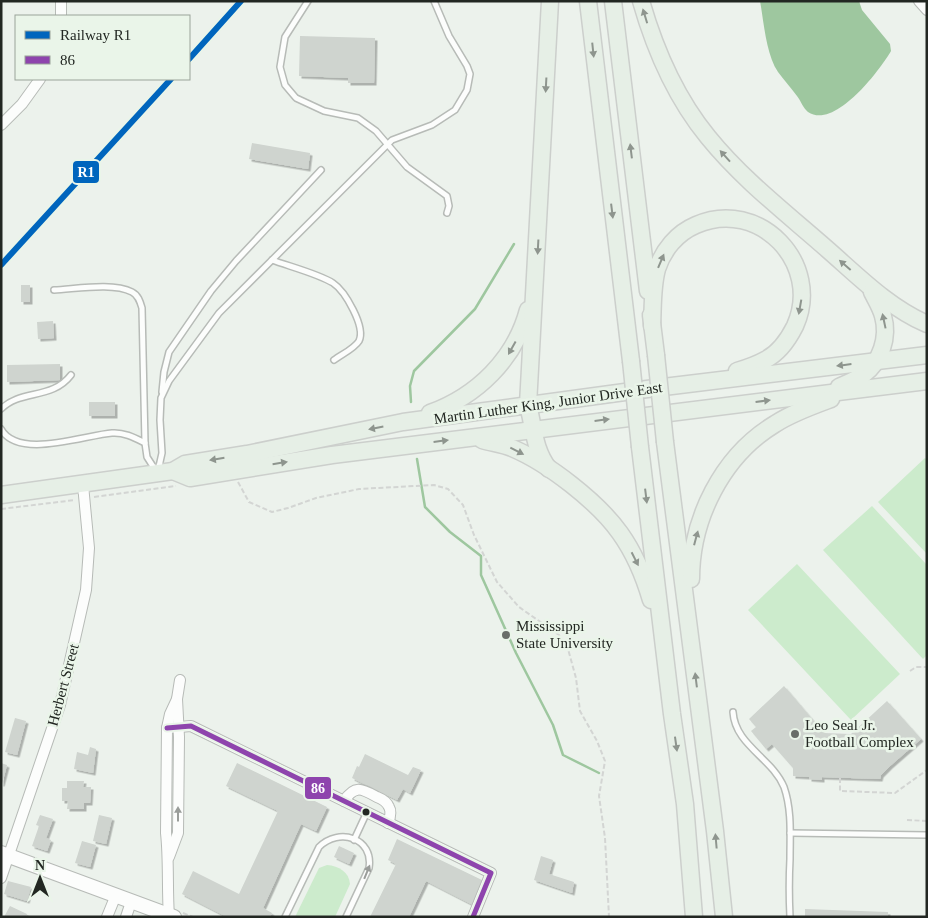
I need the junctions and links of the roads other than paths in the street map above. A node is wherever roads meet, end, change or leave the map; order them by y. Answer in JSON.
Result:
{"nodes":[{"id":1,"x":61,"y":1,"type":"edge"},
{"id":2,"x":308,"y":1,"type":"edge"},
{"id":3,"x":434,"y":1,"type":"edge"},
{"id":4,"x":550,"y":1,"type":"edge"},
{"id":5,"x":588,"y":1,"type":"edge"},
{"id":6,"x":613,"y":1,"type":"edge"},
{"id":7,"x":641,"y":1,"type":"edge"},
{"id":8,"x":919,"y":1,"type":"edge"},
{"id":9,"x":927,"y":10,"type":"edge"},
{"id":10,"x":61,"y":15,"type":"edge"},
{"id":11,"x":39,"y":80,"type":"edge"},
{"id":12,"x":1,"y":125,"type":"edge"},
{"id":13,"x":387,"y":145,"type":"junction"},
{"id":14,"x":321,"y":170,"type":"dead end"},
{"id":15,"x":447,"y":213,"type":"dead end"},
{"id":16,"x":272,"y":260,"type":"junction"},
{"id":17,"x":535,"y":286,"type":"junction"},
{"id":18,"x":870,"y":286,"type":"junction"},
{"id":19,"x":54,"y":290,"type":"dead end"},
{"id":20,"x":927,"y":324,"type":"edge"},
{"id":21,"x":652,"y":326,"type":"junction"},
{"id":22,"x":927,"y":355,"type":"edge"},
{"id":23,"x":334,"y":360,"type":"dead end"},
{"id":24,"x":876,"y":361,"type":"junction"},
{"id":25,"x":71,"y":375,"type":"dead end"},
{"id":26,"x":927,"y":381,"type":"edge"},
{"id":27,"x":707,"y":382,"type":"junction"},
{"id":28,"x":859,"y":390,"type":"junction"},
{"id":29,"x":828,"y":393,"type":"junction"},
{"id":30,"x":161,"y":398,"type":"junction"},
{"id":31,"x":528,"y":405,"type":"junction"},
{"id":32,"x":1,"y":409,"type":"edge"},
{"id":33,"x":403,"y":422,"type":"junction"},
{"id":34,"x":1,"y":429,"type":"edge"},
{"id":35,"x":534,"y":429,"type":"junction"},
{"id":36,"x":470,"y":438,"type":"junction"},
{"id":37,"x":145,"y":443,"type":"junction"},
{"id":38,"x":550,"y":469,"type":"junction"},
{"id":39,"x":170,"y":477,"type":"junction"},
{"id":40,"x":84,"y":492,"type":"junction"},
{"id":41,"x":1,"y":495,"type":"edge"},
{"id":42,"x":693,"y":656,"type":"junction"},
{"id":43,"x":180,"y":680,"type":"dead end"},
{"id":44,"x":177,"y":699,"type":"junction"},
{"id":45,"x":733,"y":712,"type":"dead end"},
{"id":46,"x":672,"y":714,"type":"junction"},
{"id":47,"x":178,"y":726,"type":"junction"},
{"id":48,"x":167,"y":728,"type":"junction"},
{"id":49,"x":344,"y":801,"type":"junction"},
{"id":50,"x":367,"y":812,"type":"junction"},
{"id":51,"x":388,"y":823,"type":"junction"},
{"id":52,"x":790,"y":833,"type":"junction"},
{"id":53,"x":927,"y":835,"type":"edge"},
{"id":54,"x":354,"y":840,"type":"junction"},
{"id":55,"x":5,"y":854,"type":"edge"},
{"id":56,"x":167,"y":860,"type":"junction"},
{"id":57,"x":1,"y":878,"type":"edge"},
{"id":58,"x":116,"y":895,"type":"junction"},
{"id":59,"x":132,"y":902,"type":"junction"},
{"id":60,"x":170,"y":916,"type":"edge"},
{"id":61,"x":108,"y":917,"type":"edge"},
{"id":62,"x":126,"y":917,"type":"edge"},
{"id":63,"x":285,"y":917,"type":"edge"},
{"id":64,"x":346,"y":917,"type":"edge"},
{"id":65,"x":473,"y":917,"type":"edge"},
{"id":66,"x":694,"y":917,"type":"edge"},
{"id":67,"x":723,"y":917,"type":"edge"},
{"id":68,"x":790,"y":917,"type":"edge"}],
"edges":[{"from":1,"to":10,"type":"street"},
{"from":2,"to":13,"type":"lane"},
{"from":3,"to":13,"type":"lane"},
{"from":4,"to":17,"type":"main road","one_way":true},
{"from":5,"to":46,"type":"main road","one_way":true,"bridge":true},
{"from":21,"to":6,"type":"main road","one_way":true},
{"from":18,"to":7,"type":"main road","one_way":true},
{"from":8,"to":9,"type":"street"},
{"from":11,"to":12,"type":"street"},
{"from":13,"to":15,"type":"lane"},
{"from":13,"to":16,"type":"lane"},
{"from":14,"to":30,"type":"lane"},
{"from":16,"to":23,"type":"lane"},
{"from":16,"to":30,"type":"lane"},
{"from":17,"to":31,"type":"main road"},
{"from":17,"to":33,"type":"main road","one_way":true},
{"from":18,"to":20,"type":"main road"},
{"from":24,"to":18,"type":"main road","one_way":true},
{"from":19,"to":37,"type":"lane"},
{"from":21,"to":27,"type":"main road","one_way":true},
{"from":21,"to":42,"type":"main road","bridge":true},
{"from":22,"to":24,"type":"main road","name":"Martin Luther King, Junior Drive East"},
{"from":24,"to":27,"type":"main road","name":"Martin Luther King, Junior Drive East","one_way":true},
{"from":24,"to":29,"type":"main road"},
{"from":25,"to":32,"type":"lane"},
{"from":26,"to":28,"type":"main road","name":"Martin Luther King, Junior Drive East"},
{"from":27,"to":31,"type":"main road","name":"Martin Luther King, Junior Drive East"},
{"from":28,"to":29,"type":"main road","name":"Martin Luther King, Junior Drive East"},
{"from":42,"to":28,"type":"main road","one_way":true},
{"from":35,"to":29,"type":"main road","name":"Martin Luther King, Junior Drive East","one_way":true},
{"from":30,"to":39,"type":"lane"},
{"from":31,"to":33,"type":"main road","name":"Martin Luther King, Junior Drive East"},
{"from":31,"to":35,"type":"main road"},
{"from":33,"to":39,"type":"main road","name":"Martin Luther King, Junior Drive East","one_way":true},
{"from":34,"to":37,"type":"lane"},
{"from":35,"to":36,"type":"main road","name":"Martin Luther King, Junior Drive East"},
{"from":35,"to":38,"type":"main road"},
{"from":36,"to":38,"type":"main road","one_way":true},
{"from":39,"to":36,"type":"main road","name":"Martin Luther King, Junior Drive East","one_way":true},
{"from":37,"to":39,"type":"lane"},
{"from":38,"to":46,"type":"main road","one_way":true},
{"from":39,"to":40,"type":"main road","name":"Martin Luther King, Junior Drive East"},
{"from":40,"to":41,"type":"main road","name":"Martin Luther King, Junior Drive East"},
{"from":40,"to":55,"type":"street","name":"Herbert Street"},
{"from":67,"to":42,"type":"main road","one_way":true},
{"from":43,"to":44,"type":"street"},
{"from":44,"to":47,"type":"street"},
{"from":44,"to":48,"type":"street"},
{"from":45,"to":52,"type":"lane"},
{"from":46,"to":66,"type":"main road","one_way":true},
{"from":47,"to":48,"type":"street"},
{"from":47,"to":49,"type":"street"},
{"from":56,"to":47,"type":"street","one_way":true},
{"from":48,"to":56,"type":"street"},
{"from":49,"to":50,"type":"street"},
{"from":49,"to":51,"type":"street"},
{"from":50,"to":51,"type":"street"},
{"from":50,"to":54,"type":"lane"},
{"from":51,"to":65,"type":"street"},
{"from":52,"to":53,"type":"lane"},
{"from":52,"to":68,"type":"lane"},
{"from":54,"to":63,"type":"lane"},
{"from":64,"to":54,"type":"lane","one_way":true},
{"from":55,"to":57,"type":"street","name":"Herbert Street"},
{"from":55,"to":58,"type":"street"},
{"from":56,"to":60,"type":"street"},
{"from":58,"to":59,"type":"street"},
{"from":58,"to":61,"type":"street"},
{"from":59,"to":60,"type":"street"},
{"from":59,"to":62,"type":"street"}]}
